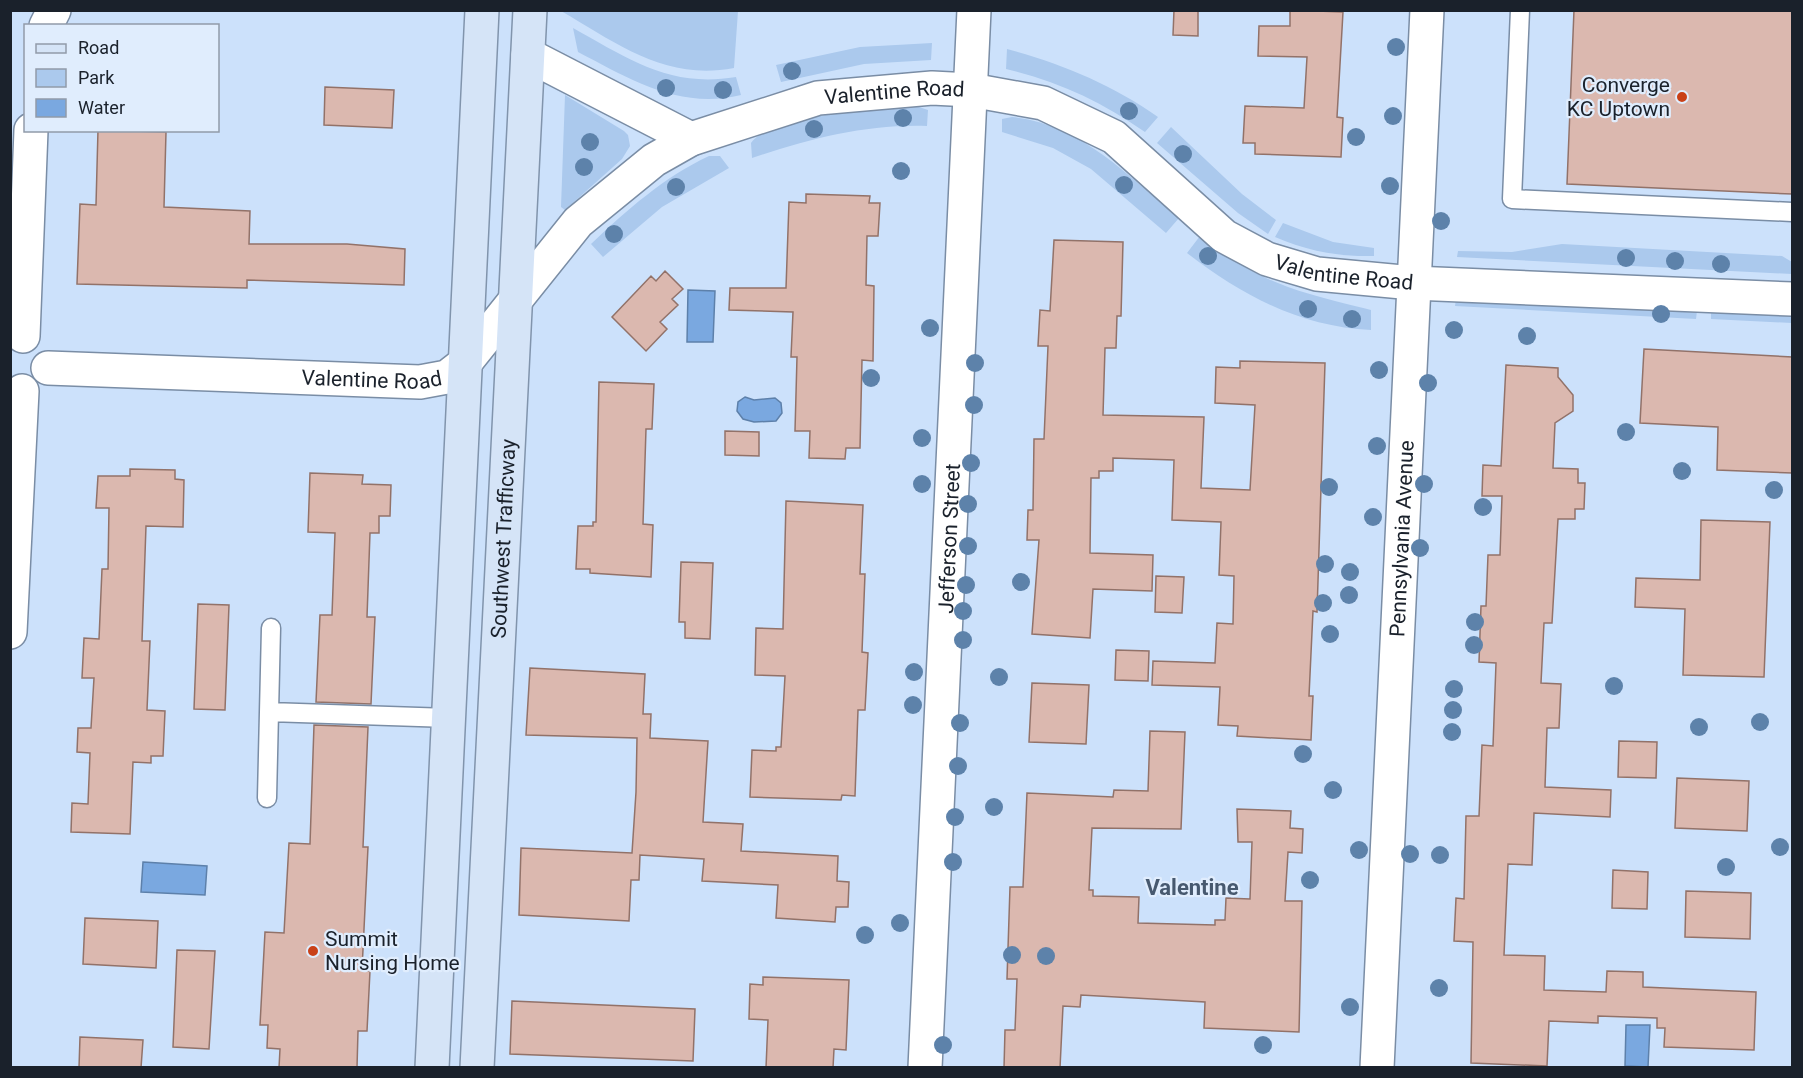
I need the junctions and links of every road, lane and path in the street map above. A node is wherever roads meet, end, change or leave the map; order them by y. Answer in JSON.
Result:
{"nodes":[{"id":1,"x":54,"y":10,"type":"edge"},
{"id":2,"x":482,"y":10,"type":"edge"},
{"id":3,"x":530,"y":10,"type":"edge"},
{"id":4,"x":974,"y":10,"type":"edge"},
{"id":5,"x":1427,"y":10,"type":"edge"},
{"id":6,"x":1520,"y":10,"type":"edge"},
{"id":7,"x":47,"y":24,"type":"edge"},
{"id":8,"x":528,"y":55,"type":"junction"},
{"id":9,"x":971,"y":90,"type":"junction"},
{"id":10,"x":31,"y":132,"type":"edge"},
{"id":11,"x":691,"y":139,"type":"junction"},
{"id":12,"x":1792,"y":212,"type":"edge"},
{"id":13,"x":1413,"y":283,"type":"junction"},
{"id":14,"x":1792,"y":299,"type":"edge"},
{"id":15,"x":515,"y":302,"type":"junction"},
{"id":16,"x":17,"y":337,"type":"edge"},
{"id":17,"x":465,"y":363,"type":"junction"},
{"id":18,"x":48,"y":368,"type":"junction"},
{"id":19,"x":16,"y":390,"type":"edge"},
{"id":20,"x":271,"y":628,"type":"dead end"},
{"id":21,"x":10,"y":632,"type":"edge"},
{"id":22,"x":269,"y":712,"type":"junction"},
{"id":23,"x":449,"y":718,"type":"junction"},
{"id":24,"x":267,"y":798,"type":"dead end"},
{"id":25,"x":432,"y":1068,"type":"edge"},
{"id":26,"x":477,"y":1068,"type":"edge"},
{"id":27,"x":925,"y":1068,"type":"edge"},
{"id":28,"x":1377,"y":1068,"type":"edge"}],
"edges":[{"from":1,"to":7,"type":"street"},
{"from":2,"to":17,"type":"main road"},
{"from":3,"to":8,"type":"main road","name":"Southwest Trafficway"},
{"from":4,"to":9,"type":"street","name":"Jefferson Street"},
{"from":5,"to":13,"type":"street","name":"Pennsylvania Avenue"},
{"from":6,"to":12,"type":"lane"},
{"from":8,"to":11,"type":"street"},
{"from":8,"to":15,"type":"main road","name":"Southwest Trafficway"},
{"from":9,"to":11,"type":"street","name":"Valentine Road"},
{"from":9,"to":13,"type":"street","name":"Valentine Road"},
{"from":9,"to":27,"type":"street","name":"Jefferson Street"},
{"from":10,"to":16,"type":"street"},
{"from":11,"to":15,"type":"street","name":"Valentine Road"},
{"from":13,"to":14,"type":"street","name":"Valentine Road"},
{"from":13,"to":28,"type":"street","name":"Pennsylvania Avenue"},
{"from":15,"to":17,"type":"street","name":"Valentine Road"},
{"from":15,"to":26,"type":"main road","name":"Southwest Trafficway"},
{"from":16,"to":18,"type":"street"},
{"from":17,"to":18,"type":"street","name":"Valentine Road"},
{"from":17,"to":23,"type":"main road"},
{"from":18,"to":19,"type":"street"},
{"from":19,"to":21,"type":"street"},
{"from":20,"to":22,"type":"lane"},
{"from":22,"to":23,"type":"lane"},
{"from":22,"to":24,"type":"lane"},
{"from":23,"to":25,"type":"main road"}]}
